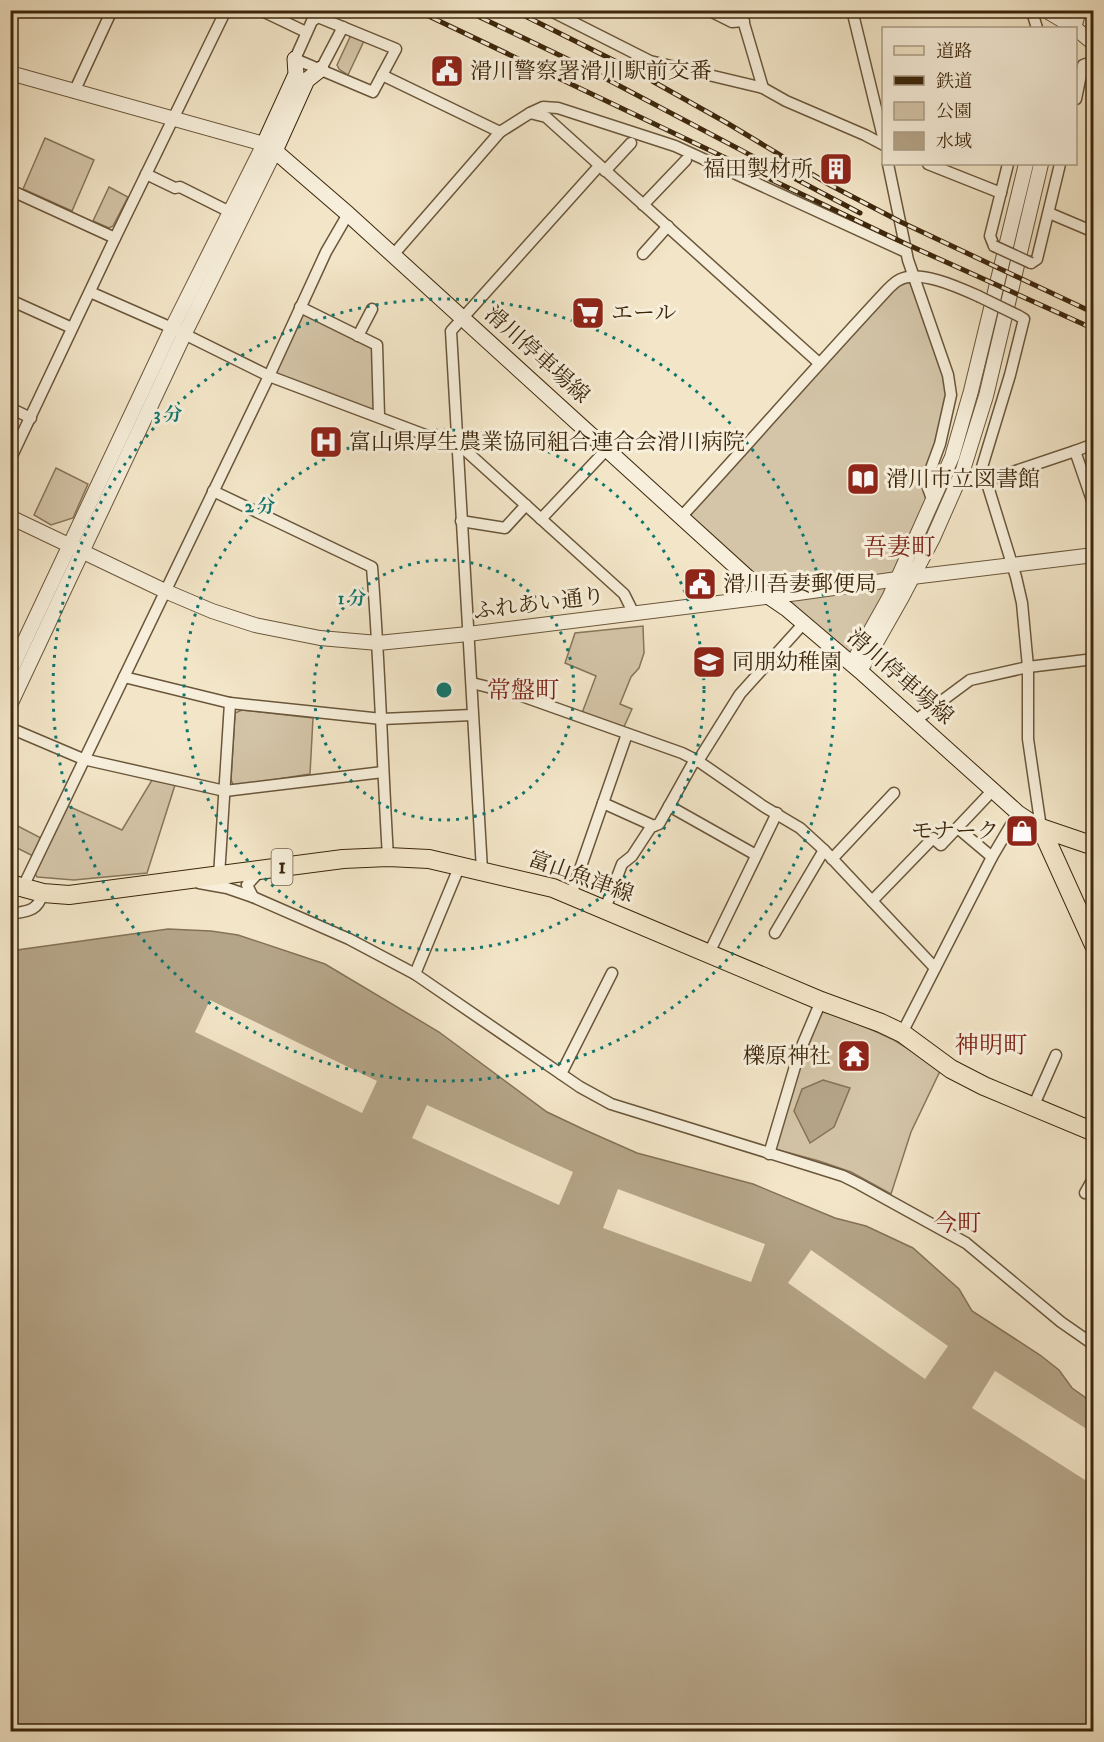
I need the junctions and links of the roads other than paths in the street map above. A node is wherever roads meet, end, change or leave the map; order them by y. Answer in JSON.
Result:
{"nodes":[{"id":1,"x":112,"y":10,"type":"edge"},
{"id":2,"x":226,"y":10,"type":"edge"},
{"id":3,"x":260,"y":10,"type":"edge"},
{"id":4,"x":549,"y":10,"type":"edge"},
{"id":5,"x":708,"y":10,"type":"edge"},
{"id":6,"x":852,"y":10,"type":"edge"},
{"id":7,"x":1034,"y":10,"type":"edge"},
{"id":8,"x":1045,"y":10,"type":"edge"},
{"id":9,"x":1079,"y":10,"type":"edge"},
{"id":10,"x":742,"y":16,"type":"edge"},
{"id":11,"x":1061,"y":19,"type":"edge"},
{"id":12,"x":343,"y":27,"type":"junction"},
{"id":13,"x":1036,"y":27,"type":"edge"},
{"id":14,"x":1074,"y":27,"type":"edge"},
{"id":15,"x":1077,"y":30,"type":"edge"},
{"id":16,"x":306,"y":32,"type":"junction"},
{"id":17,"x":1094,"y":44,"type":"edge"},
{"id":18,"x":295,"y":59,"type":"junction"},
{"id":19,"x":1094,"y":61,"type":"edge"},
{"id":20,"x":321,"y":69,"type":"junction"},
{"id":21,"x":382,"y":75,"type":"junction"},
{"id":22,"x":11,"y":76,"type":"edge"},
{"id":23,"x":763,"y":88,"type":"junction"},
{"id":24,"x":74,"y":92,"type":"junction"},
{"id":25,"x":1077,"y":94,"type":"edge"},
{"id":26,"x":530,"y":113,"type":"junction"},
{"id":27,"x":174,"y":118,"type":"junction"},
{"id":28,"x":500,"y":132,"type":"junction"},
{"id":29,"x":882,"y":135,"type":"edge"},
{"id":30,"x":882,"y":142,"type":"edge"},
{"id":31,"x":631,"y":143,"type":"dead end"},
{"id":32,"x":270,"y":147,"type":"junction"},
{"id":33,"x":686,"y":160,"type":"dead end"},
{"id":34,"x":888,"y":165,"type":"edge"},
{"id":35,"x":930,"y":165,"type":"edge"},
{"id":36,"x":1008,"y":165,"type":"edge"},
{"id":37,"x":1026,"y":165,"type":"edge"},
{"id":38,"x":1041,"y":165,"type":"edge"},
{"id":39,"x":1060,"y":165,"type":"edge"},
{"id":40,"x":602,"y":168,"type":"junction"},
{"id":41,"x":146,"y":174,"type":"junction"},
{"id":42,"x":10,"y":190,"type":"edge"},
{"id":43,"x":1000,"y":193,"type":"junction"},
{"id":44,"x":644,"y":205,"type":"junction"},
{"id":45,"x":230,"y":212,"type":"junction"},
{"id":46,"x":1049,"y":213,"type":"junction"},
{"id":47,"x":348,"y":214,"type":"junction"},
{"id":48,"x":668,"y":226,"type":"junction"},
{"id":49,"x":1094,"y":232,"type":"edge"},
{"id":50,"x":115,"y":238,"type":"junction"},
{"id":51,"x":906,"y":252,"type":"junction"},
{"id":52,"x":643,"y":254,"type":"dead end"},
{"id":53,"x":393,"y":255,"type":"junction"},
{"id":54,"x":913,"y":276,"type":"junction"},
{"id":55,"x":90,"y":292,"type":"junction"},
{"id":56,"x":10,"y":300,"type":"edge"},
{"id":57,"x":300,"y":307,"type":"junction"},
{"id":58,"x":372,"y":309,"type":"dead end"},
{"id":59,"x":462,"y":317,"type":"junction"},
{"id":60,"x":72,"y":328,"type":"junction"},
{"id":61,"x":172,"y":328,"type":"junction"},
{"id":62,"x":184,"y":335,"type":"junction"},
{"id":63,"x":358,"y":336,"type":"junction"},
{"id":64,"x":819,"y":363,"type":"junction"},
{"id":65,"x":269,"y":376,"type":"junction"},
{"id":66,"x":10,"y":408,"type":"edge"},
{"id":67,"x":379,"y":416,"type":"junction"},
{"id":68,"x":31,"y":418,"type":"junction"},
{"id":69,"x":1094,"y":444,"type":"edge"},
{"id":70,"x":457,"y":448,"type":"junction"},
{"id":71,"x":607,"y":449,"type":"junction"},
{"id":72,"x":1074,"y":451,"type":"junction"},
{"id":73,"x":10,"y":460,"type":"edge"},
{"id":74,"x":986,"y":481,"type":"junction"},
{"id":75,"x":213,"y":491,"type":"junction"},
{"id":76,"x":933,"y":502,"type":"junction"},
{"id":77,"x":526,"y":505,"type":"junction"},
{"id":78,"x":1094,"y":506,"type":"edge"},
{"id":79,"x":682,"y":516,"type":"junction"},
{"id":80,"x":10,"y":517,"type":"edge"},
{"id":81,"x":541,"y":519,"type":"junction"},
{"id":82,"x":461,"y":521,"type":"junction"},
{"id":83,"x":70,"y":545,"type":"junction"},
{"id":84,"x":83,"y":552,"type":"junction"},
{"id":85,"x":1094,"y":555,"type":"edge"},
{"id":86,"x":1012,"y":566,"type":"junction"},
{"id":87,"x":912,"y":577,"type":"junction"},
{"id":88,"x":897,"y":579,"type":"junction"},
{"id":89,"x":165,"y":591,"type":"junction"},
{"id":90,"x":768,"y":596,"type":"junction"},
{"id":91,"x":634,"y":614,"type":"junction"},
{"id":92,"x":804,"y":623,"type":"junction"},
{"id":93,"x":468,"y":634,"type":"junction"},
{"id":94,"x":378,"y":643,"type":"junction"},
{"id":95,"x":1094,"y":659,"type":"edge"},
{"id":96,"x":856,"y":667,"type":"junction"},
{"id":97,"x":1028,"y":667,"type":"junction"},
{"id":98,"x":10,"y":672,"type":"edge"},
{"id":99,"x":124,"y":677,"type":"junction"},
{"id":100,"x":472,"y":682,"type":"junction"},
{"id":101,"x":230,"y":703,"type":"junction"},
{"id":102,"x":10,"y":705,"type":"edge"},
{"id":103,"x":472,"y":716,"type":"junction"},
{"id":104,"x":381,"y":719,"type":"junction"},
{"id":105,"x":916,"y":720,"type":"junction"},
{"id":106,"x":10,"y":728,"type":"edge"},
{"id":107,"x":627,"y":734,"type":"junction"},
{"id":108,"x":83,"y":759,"type":"junction"},
{"id":109,"x":698,"y":761,"type":"junction"},
{"id":110,"x":382,"y":772,"type":"junction"},
{"id":111,"x":993,"y":790,"type":"junction"},
{"id":112,"x":225,"y":791,"type":"junction"},
{"id":113,"x":894,"y":793,"type":"dead end"},
{"id":114,"x":603,"y":803,"type":"junction"},
{"id":115,"x":669,"y":807,"type":"junction"},
{"id":116,"x":777,"y":813,"type":"junction"},
{"id":117,"x":1018,"y":813,"type":"junction"},
{"id":118,"x":654,"y":826,"type":"junction"},
{"id":119,"x":1041,"y":828,"type":"junction"},
{"id":120,"x":960,"y":830,"type":"dead end"},
{"id":121,"x":1094,"y":846,"type":"edge"},
{"id":122,"x":824,"y":850,"type":"junction"},
{"id":123,"x":756,"y":855,"type":"junction"},
{"id":124,"x":388,"y":857,"type":"junction"},
{"id":125,"x":992,"y":857,"type":"junction"},
{"id":126,"x":832,"y":859,"type":"junction"},
{"id":127,"x":460,"y":865,"type":"junction"},
{"id":128,"x":261,"y":870,"type":"junction"},
{"id":129,"x":482,"y":870,"type":"junction"},
{"id":130,"x":219,"y":876,"type":"junction"},
{"id":131,"x":187,"y":880,"type":"junction"},
{"id":132,"x":16,"y":887,"type":"edge"},
{"id":133,"x":43,"y":893,"type":"junction"},
{"id":134,"x":571,"y":895,"type":"junction"},
{"id":135,"x":253,"y":897,"type":"junction"},
{"id":136,"x":872,"y":902,"type":"junction"},
{"id":137,"x":605,"y":909,"type":"junction"},
{"id":138,"x":10,"y":914,"type":"edge"},
{"id":139,"x":775,"y":933,"type":"dead end"},
{"id":140,"x":1094,"y":945,"type":"edge"},
{"id":141,"x":709,"y":953,"type":"junction"},
{"id":142,"x":934,"y":968,"type":"junction"},
{"id":143,"x":612,"y":973,"type":"dead end"},
{"id":144,"x":415,"y":974,"type":"junction"},
{"id":145,"x":821,"y":1001,"type":"junction"},
{"id":146,"x":902,"y":1033,"type":"junction"},
{"id":147,"x":1056,"y":1054,"type":"dead end"},
{"id":148,"x":561,"y":1074,"type":"junction"},
{"id":149,"x":1033,"y":1107,"type":"junction"},
{"id":150,"x":1094,"y":1132,"type":"edge"},
{"id":151,"x":769,"y":1154,"type":"junction"},
{"id":152,"x":1094,"y":1177,"type":"edge"},
{"id":153,"x":1085,"y":1193,"type":"dead end"},
{"id":154,"x":1094,"y":1345,"type":"edge"}],
"edges":[{"from":1,"to":24,"type":"street"},
{"from":2,"to":27,"type":"street"},
{"from":3,"to":16,"type":"street"},
{"from":4,"to":23,"type":"street"},
{"from":5,"to":10,"type":"street"},
{"from":6,"to":29,"type":"street"},
{"from":7,"to":13,"type":"street"},
{"from":8,"to":11,"type":"street"},
{"from":9,"to":14,"type":"street"},
{"from":10,"to":23,"type":"street"},
{"from":12,"to":16,"type":"street"},
{"from":12,"to":20,"type":"street"},
{"from":12,"to":21,"type":"street"},
{"from":15,"to":17,"type":"street"},
{"from":16,"to":18,"type":"street"},
{"from":18,"to":20,"type":"street"},
{"from":18,"to":32,"type":"main road"},
{"from":19,"to":25,"type":"street"},
{"from":20,"to":21,"type":"street"},
{"from":20,"to":32,"type":"main road"},
{"from":21,"to":28,"type":"street"},
{"from":22,"to":24,"type":"street"},
{"from":23,"to":30,"type":"street"},
{"from":24,"to":27,"type":"street"},
{"from":26,"to":28,"type":"street"},
{"from":26,"to":40,"type":"street"},
{"from":26,"to":51,"type":"street"},
{"from":27,"to":32,"type":"street"},
{"from":27,"to":41,"type":"street"},
{"from":28,"to":53,"type":"street"},
{"from":31,"to":40,"type":"street"},
{"from":32,"to":45,"type":"street"},
{"from":32,"to":47,"type":"main road","name":"滑川停車場線"},
{"from":32,"to":62,"type":"street"},
{"from":33,"to":44,"type":"street"},
{"from":34,"to":51,"type":"street"},
{"from":35,"to":43,"type":"street"},
{"from":36,"to":43,"type":"street"},
{"from":37,"to":76,"type":"street"},
{"from":38,"to":87,"type":"street"},
{"from":39,"to":46,"type":"street"},
{"from":40,"to":44,"type":"street"},
{"from":40,"to":59,"type":"street"},
{"from":41,"to":45,"type":"street"},
{"from":41,"to":50,"type":"street"},
{"from":42,"to":50,"type":"street"},
{"from":43,"to":46,"type":"street","bridge":true},
{"from":44,"to":48,"type":"street"},
{"from":45,"to":61,"type":"street"},
{"from":46,"to":49,"type":"street"},
{"from":47,"to":53,"type":"main road","name":"滑川停車場線"},
{"from":47,"to":57,"type":"street"},
{"from":48,"to":52,"type":"street"},
{"from":48,"to":64,"type":"street"},
{"from":50,"to":55,"type":"street"},
{"from":51,"to":54,"type":"street"},
{"from":53,"to":59,"type":"main road","name":"滑川停車場線"},
{"from":54,"to":64,"type":"street"},
{"from":54,"to":74,"type":"street","bridge":true},
{"from":54,"to":76,"type":"street"},
{"from":55,"to":60,"type":"street"},
{"from":55,"to":61,"type":"street"},
{"from":56,"to":60,"type":"street"},
{"from":57,"to":63,"type":"street"},
{"from":57,"to":65,"type":"street"},
{"from":58,"to":63,"type":"street"},
{"from":59,"to":70,"type":"street"},
{"from":59,"to":71,"type":"main road","name":"滑川停車場線"},
{"from":60,"to":68,"type":"street"},
{"from":61,"to":62,"type":"street"},
{"from":61,"to":83,"type":"street"},
{"from":62,"to":65,"type":"street"},
{"from":62,"to":84,"type":"street"},
{"from":63,"to":67,"type":"street"},
{"from":64,"to":79,"type":"street"},
{"from":65,"to":67,"type":"street"},
{"from":65,"to":75,"type":"street"},
{"from":66,"to":68,"type":"street"},
{"from":67,"to":70,"type":"street"},
{"from":68,"to":73,"type":"street"},
{"from":69,"to":72,"type":"street"},
{"from":70,"to":77,"type":"street"},
{"from":70,"to":82,"type":"street"},
{"from":71,"to":79,"type":"main road","name":"滑川停車場線"},
{"from":71,"to":81,"type":"street"},
{"from":72,"to":74,"type":"street"},
{"from":72,"to":78,"type":"street"},
{"from":74,"to":86,"type":"street"},
{"from":75,"to":89,"type":"street"},
{"from":75,"to":94,"type":"street"},
{"from":76,"to":88,"type":"street"},
{"from":77,"to":81,"type":"street"},
{"from":77,"to":82,"type":"street"},
{"from":79,"to":90,"type":"main road","name":"滑川停車場線"},
{"from":80,"to":83,"type":"street","name":"ふれあい通り"},
{"from":81,"to":91,"type":"street"},
{"from":82,"to":93,"type":"street"},
{"from":83,"to":84,"type":"street","name":"ふれあい通り"},
{"from":83,"to":98,"type":"street"},
{"from":84,"to":89,"type":"street","name":"ふれあい通り"},
{"from":84,"to":102,"type":"street"},
{"from":85,"to":86,"type":"street","name":"ふれあい通り"},
{"from":86,"to":87,"type":"street","name":"ふれあい通り"},
{"from":86,"to":97,"type":"street"},
{"from":87,"to":88,"type":"street","name":"ふれあい通り"},
{"from":87,"to":96,"type":"street"},
{"from":88,"to":90,"type":"street","name":"ふれあい通り"},
{"from":88,"to":96,"type":"street"},
{"from":89,"to":94,"type":"street","name":"ふれあい通り"},
{"from":89,"to":99,"type":"street"},
{"from":90,"to":91,"type":"street","name":"ふれあい通り"},
{"from":90,"to":92,"type":"main road","name":"滑川停車場線"},
{"from":91,"to":93,"type":"street","name":"ふれあい通り"},
{"from":92,"to":96,"type":"main road","name":"滑川停車場線"},
{"from":92,"to":109,"type":"street"},
{"from":93,"to":94,"type":"street","name":"ふれあい通り"},
{"from":93,"to":100,"type":"street"},
{"from":94,"to":104,"type":"street"},
{"from":95,"to":97,"type":"street"},
{"from":96,"to":105,"type":"main road","name":"滑川停車場線"},
{"from":97,"to":105,"type":"street"},
{"from":97,"to":119,"type":"street"},
{"from":99,"to":101,"type":"street"},
{"from":99,"to":108,"type":"street"},
{"from":100,"to":103,"type":"street"},
{"from":100,"to":107,"type":"street"},
{"from":101,"to":104,"type":"street"},
{"from":101,"to":112,"type":"street"},
{"from":103,"to":104,"type":"street"},
{"from":103,"to":129,"type":"street"},
{"from":104,"to":110,"type":"street"},
{"from":105,"to":111,"type":"main road","name":"滑川停車場線"},
{"from":106,"to":108,"type":"street"},
{"from":107,"to":109,"type":"street"},
{"from":107,"to":114,"type":"street"},
{"from":108,"to":112,"type":"street"},
{"from":108,"to":132,"type":"street"},
{"from":109,"to":115,"type":"street"},
{"from":109,"to":116,"type":"street"},
{"from":110,"to":112,"type":"street"},
{"from":110,"to":124,"type":"street"},
{"from":111,"to":117,"type":"main road","name":"滑川停車場線"},
{"from":111,"to":136,"type":"street"},
{"from":112,"to":130,"type":"street"},
{"from":113,"to":126,"type":"street"},
{"from":114,"to":118,"type":"street"},
{"from":114,"to":134,"type":"street"},
{"from":115,"to":118,"type":"street"},
{"from":115,"to":123,"type":"street"},
{"from":116,"to":122,"type":"street"},
{"from":116,"to":123,"type":"street"},
{"from":117,"to":119,"type":"main road","name":"滑川停車場線"},
{"from":117,"to":125,"type":"street"},
{"from":118,"to":137,"type":"street"},
{"from":119,"to":121,"type":"main road"},
{"from":119,"to":140,"type":"main road"},
{"from":120,"to":125,"type":"street"},
{"from":122,"to":126,"type":"street"},
{"from":122,"to":139,"type":"street"},
{"from":123,"to":141,"type":"street"},
{"from":124,"to":127,"type":"main road","name":"富山魚津線","number":"1"},
{"from":124,"to":128,"type":"main road","name":"富山魚津線","number":"1"},
{"from":125,"to":142,"type":"street"},
{"from":126,"to":136,"type":"street"},
{"from":127,"to":129,"type":"main road","name":"富山魚津線","number":"1"},
{"from":127,"to":144,"type":"street"},
{"from":128,"to":130,"type":"main road","name":"富山魚津線","number":"1"},
{"from":128,"to":135,"type":"street"},
{"from":129,"to":134,"type":"main road","name":"富山魚津線","number":"1"},
{"from":130,"to":131,"type":"main road","name":"富山魚津線","number":"1"},
{"from":131,"to":133,"type":"main road","name":"富山魚津線","number":"1"},
{"from":131,"to":135,"type":"street"},
{"from":132,"to":133,"type":"main road","name":"富山魚津線","number":"1"},
{"from":133,"to":138,"type":"street"},
{"from":134,"to":137,"type":"main road","name":"富山魚津線","number":"1"},
{"from":135,"to":144,"type":"street"},
{"from":136,"to":142,"type":"street"},
{"from":137,"to":141,"type":"main road","name":"富山魚津線","number":"1"},
{"from":141,"to":145,"type":"main road","name":"富山魚津線","number":"1"},
{"from":142,"to":146,"type":"street"},
{"from":143,"to":148,"type":"street"},
{"from":144,"to":148,"type":"street"},
{"from":145,"to":146,"type":"main road","name":"富山魚津線","number":"1"},
{"from":145,"to":151,"type":"street"},
{"from":146,"to":149,"type":"main road","name":"富山魚津線","number":"1"},
{"from":147,"to":149,"type":"street"},
{"from":148,"to":151,"type":"street"},
{"from":149,"to":150,"type":"main road","name":"富山魚津線","number":"1"},
{"from":151,"to":154,"type":"street"},
{"from":152,"to":153,"type":"street"}]}
